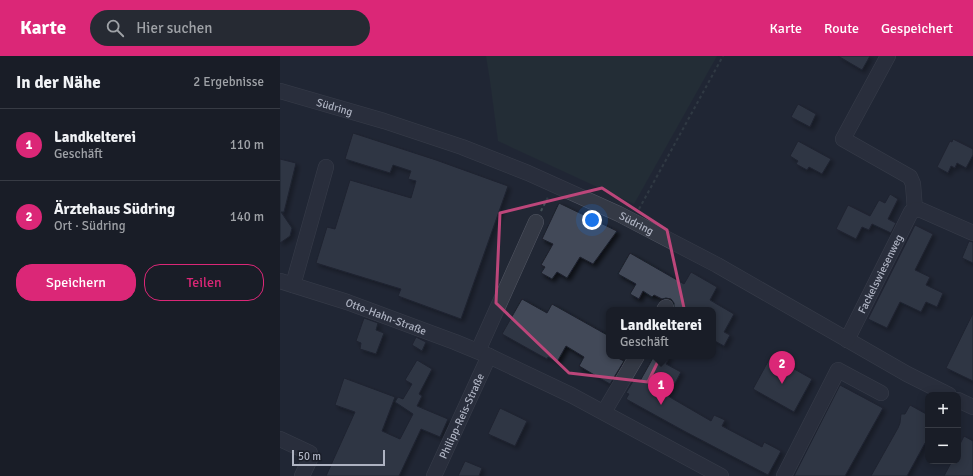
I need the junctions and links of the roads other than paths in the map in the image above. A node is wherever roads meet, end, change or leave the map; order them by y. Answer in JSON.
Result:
{"nodes":[{"id":1,"x":888,"y":56,"type":"edge"},
{"id":2,"x":280,"y":91,"type":"edge"},
{"id":3,"x":326,"y":167,"type":"dead end"},
{"id":4,"x":915,"y":210,"type":"junction"},
{"id":5,"x":536,"y":222,"type":"road end"},
{"id":6,"x":973,"y":232,"type":"edge"},
{"id":7,"x":286,"y":283,"type":"edge"},
{"id":8,"x":847,"y":340,"type":"junction"},
{"id":9,"x":484,"y":354,"type":"junction"},
{"id":10,"x":635,"y":359,"type":"edge"},
{"id":11,"x":943,"y":392,"type":"edge"},
{"id":12,"x":881,"y":393,"type":"dead end"},
{"id":13,"x":961,"y":401,"type":"edge"},
{"id":14,"x":973,"y":407,"type":"edge"},
{"id":15,"x":604,"y":412,"type":"junction"},
{"id":16,"x":280,"y":439,"type":"edge"},
{"id":17,"x":302,"y":476,"type":"edge"},
{"id":18,"x":434,"y":476,"type":"edge"},
{"id":19,"x":721,"y":476,"type":"edge"},
{"id":20,"x":784,"y":476,"type":"edge"}],
"edges":[{"from":1,"to":4,"type":"street"},
{"from":2,"to":8,"type":"street","name":"Südring"},
{"from":3,"to":7,"type":"street","name":"Otto-Hahn-Straße"},
{"from":4,"to":6,"type":"street"},
{"from":4,"to":8,"type":"street","name":"Fackelswiesenweg"},
{"from":5,"to":9,"type":"street"},
{"from":7,"to":9,"type":"street","name":"Otto-Hahn-Straße"},
{"from":8,"to":11,"type":"street","name":"Südring"},
{"from":9,"to":15,"type":"street","name":"Otto-Hahn-Straße"},
{"from":9,"to":18,"type":"street","name":"Philipp-Reis-Straße"},
{"from":10,"to":15,"type":"street"},
{"from":12,"to":20,"type":"street"},
{"from":13,"to":14,"type":"street"},
{"from":15,"to":19,"type":"street","name":"Otto-Hahn-Straße"},
{"from":16,"to":17,"type":"street"}]}
